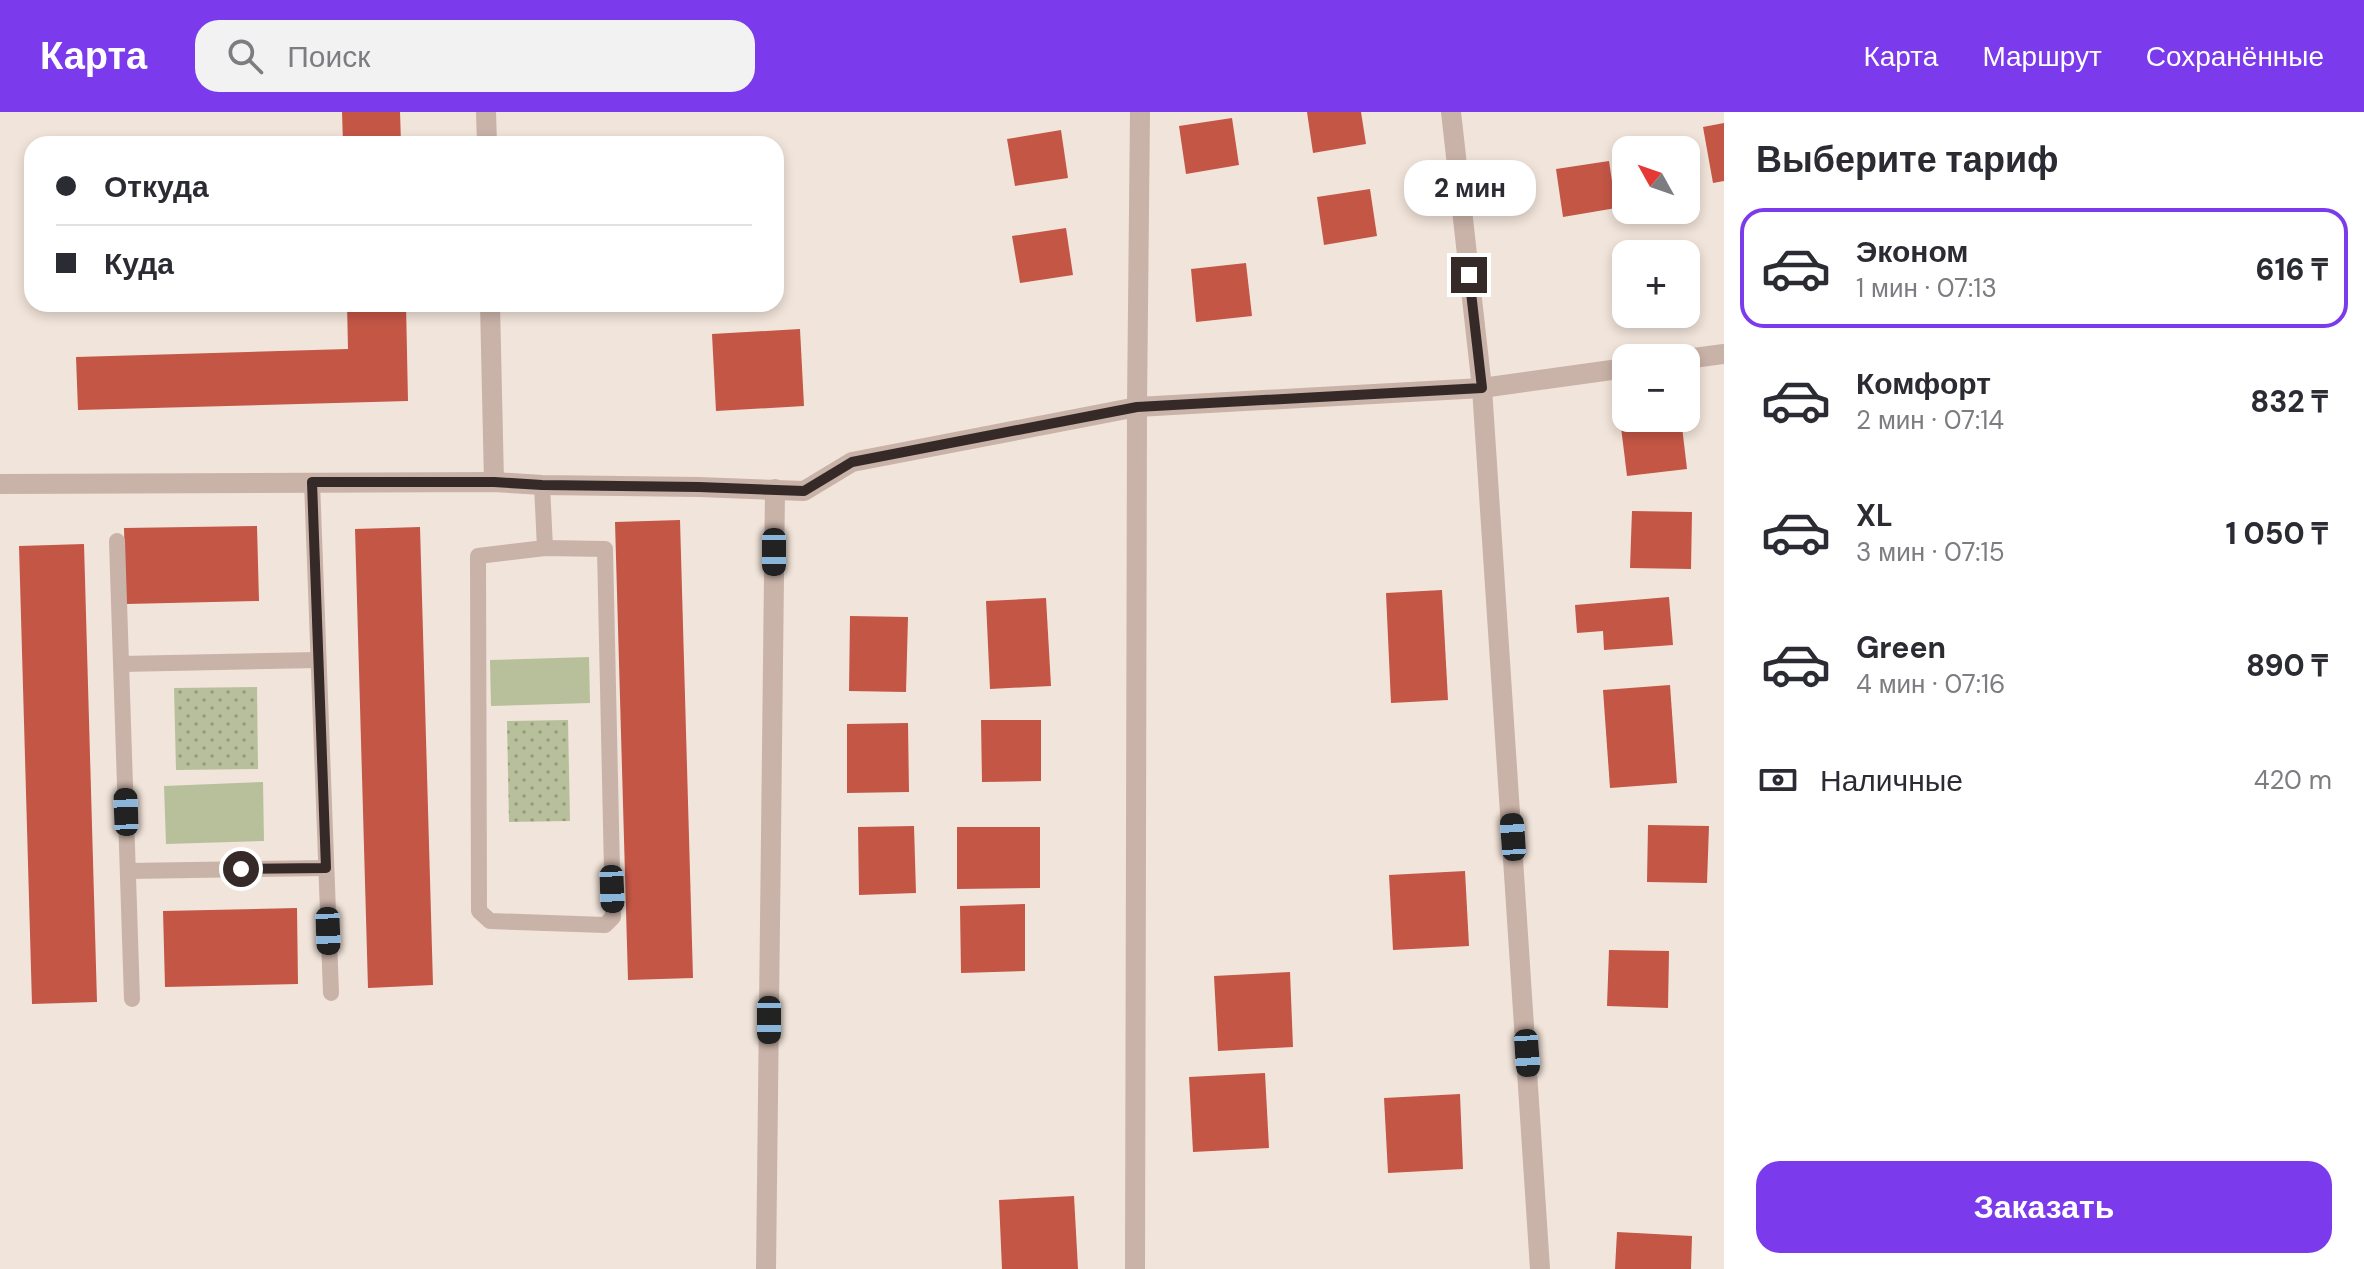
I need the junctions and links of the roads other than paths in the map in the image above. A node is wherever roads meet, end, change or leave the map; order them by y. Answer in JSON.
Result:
{"nodes":[{"id":1,"x":486,"y":112,"type":"edge"},
{"id":2,"x":1140,"y":112,"type":"edge"},
{"id":3,"x":1451,"y":112,"type":"edge"},
{"id":4,"x":487,"y":136,"type":"edge"},
{"id":5,"x":490,"y":312,"type":"edge"},
{"id":6,"x":1724,"y":354,"type":"edge"},
{"id":7,"x":1700,"y":357,"type":"edge"},
{"id":8,"x":1612,"y":370,"type":"edge"},
{"id":9,"x":1482,"y":388,"type":"junction"},
{"id":10,"x":1137,"y":407,"type":"junction"},
{"id":11,"x":312,"y":482,"type":"junction"},
{"id":12,"x":494,"y":482,"type":"junction"},
{"id":13,"x":0,"y":484,"type":"edge"},
{"id":14,"x":542,"y":485,"type":"junction"},
{"id":15,"x":775,"y":489,"type":"junction"},
{"id":16,"x":117,"y":541,"type":"dead end"},
{"id":17,"x":545,"y":548,"type":"junction"},
{"id":18,"x":318,"y":660,"type":"junction"},
{"id":19,"x":121,"y":664,"type":"junction"},
{"id":20,"x":326,"y":868,"type":"junction"},
{"id":21,"x":128,"y":871,"type":"junction"},
{"id":22,"x":331,"y":993,"type":"dead end"},
{"id":23,"x":132,"y":999,"type":"dead end"},
{"id":24,"x":766,"y":1269,"type":"edge"},
{"id":25,"x":1135,"y":1269,"type":"edge"},
{"id":26,"x":1540,"y":1269,"type":"edge"}],
"edges":[{"from":1,"to":4,"type":"street"},
{"from":2,"to":10,"type":"street"},
{"from":3,"to":9,"type":"street"},
{"from":5,"to":12,"type":"street"},
{"from":6,"to":7,"type":"street"},
{"from":8,"to":9,"type":"street"},
{"from":9,"to":10,"type":"street"},
{"from":9,"to":26,"type":"street"},
{"from":10,"to":15,"type":"street"},
{"from":10,"to":25,"type":"street"},
{"from":11,"to":12,"type":"street"},
{"from":11,"to":13,"type":"street"},
{"from":11,"to":18,"type":"lane"},
{"from":12,"to":14,"type":"street"},
{"from":14,"to":15,"type":"street"},
{"from":14,"to":17,"type":"lane"},
{"from":15,"to":24,"type":"street"},
{"from":16,"to":19,"type":"lane"},
{"from":17,"to":17,"type":"lane"},
{"from":18,"to":19,"type":"lane"},
{"from":18,"to":20,"type":"lane"},
{"from":19,"to":21,"type":"lane"},
{"from":20,"to":21,"type":"lane"},
{"from":20,"to":22,"type":"lane"},
{"from":21,"to":23,"type":"lane"}]}
